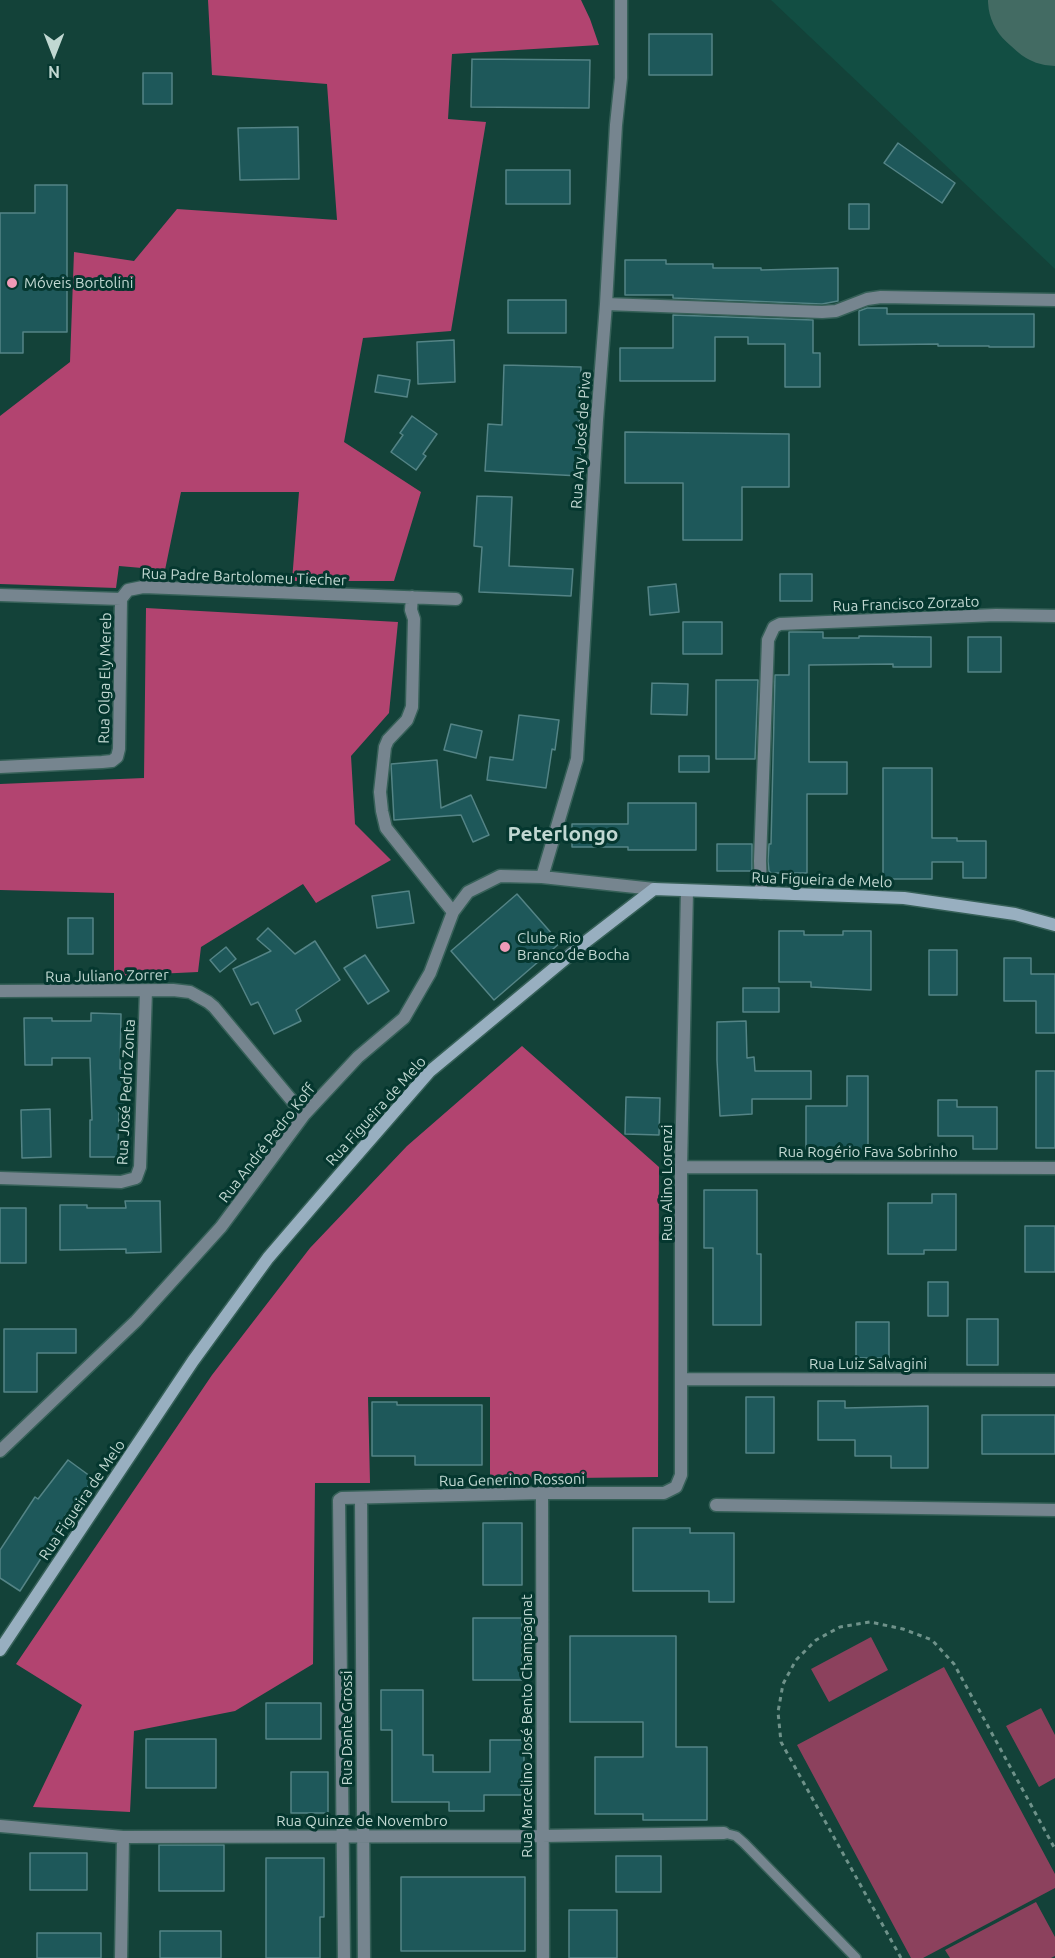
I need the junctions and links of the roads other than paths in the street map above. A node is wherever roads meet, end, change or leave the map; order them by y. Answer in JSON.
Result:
{"nodes":[{"id":1,"x":621,"y":0,"type":"edge"},
{"id":2,"x":1055,"y":300,"type":"edge"},
{"id":3,"x":606,"y":304,"type":"junction"},
{"id":4,"x":0,"y":594,"type":"edge"},
{"id":5,"x":412,"y":597,"type":"junction"},
{"id":6,"x":121,"y":599,"type":"junction"},
{"id":7,"x":456,"y":599,"type":"dead end"},
{"id":8,"x":1055,"y":616,"type":"edge"},
{"id":9,"x":0,"y":767,"type":"edge"},
{"id":10,"x":542,"y":877,"type":"junction"},
{"id":11,"x":654,"y":889,"type":"junction"},
{"id":12,"x":687,"y":891,"type":"junction"},
{"id":13,"x":761,"y":893,"type":"junction"},
{"id":14,"x":453,"y":912,"type":"junction"},
{"id":15,"x":1055,"y":925,"type":"edge"},
{"id":16,"x":146,"y":991,"type":"junction"},
{"id":17,"x":0,"y":992,"type":"edge"},
{"id":18,"x":304,"y":1115,"type":"junction"},
{"id":19,"x":681,"y":1167,"type":"junction"},
{"id":20,"x":1055,"y":1168,"type":"edge"},
{"id":21,"x":0,"y":1178,"type":"edge"},
{"id":22,"x":682,"y":1379,"type":"junction"},
{"id":23,"x":1055,"y":1380,"type":"edge"},
{"id":24,"x":0,"y":1451,"type":"edge"},
{"id":25,"x":681,"y":1475,"type":"joint"},
{"id":26,"x":542,"y":1493,"type":"junction"},
{"id":27,"x":361,"y":1498,"type":"junction"},
{"id":28,"x":338,"y":1504,"type":"joint"},
{"id":29,"x":716,"y":1506,"type":"dead end"},
{"id":30,"x":1055,"y":1510,"type":"edge"},
{"id":31,"x":1,"y":1647,"type":"edge"},
{"id":32,"x":0,"y":1826,"type":"edge"},
{"id":33,"x":724,"y":1833,"type":"joint"},
{"id":34,"x":343,"y":1835,"type":"junction"},
{"id":35,"x":542,"y":1836,"type":"junction"},
{"id":36,"x":123,"y":1837,"type":"junction"},
{"id":37,"x":362,"y":1837,"type":"junction"},
{"id":38,"x":121,"y":1958,"type":"edge"},
{"id":39,"x":344,"y":1958,"type":"edge"},
{"id":40,"x":363,"y":1958,"type":"edge"},
{"id":41,"x":543,"y":1958,"type":"edge"},
{"id":42,"x":856,"y":1958,"type":"edge"}],
"edges":[{"from":1,"to":3,"type":"street","name":"Rua Ary José de Piva"},
{"from":2,"to":3,"type":"street"},
{"from":3,"to":10,"type":"street","name":"Rua Ary José de Piva"},
{"from":4,"to":6,"type":"street","name":"Rua Padre Bartolomeu Tiecher"},
{"from":5,"to":6,"type":"street","name":"Rua Padre Bartolomeu Tiecher"},
{"from":5,"to":7,"type":"street","name":"Rua Padre Bartolomeu Tiecher"},
{"from":5,"to":14,"type":"street"},
{"from":6,"to":9,"type":"street","name":"Rua Olga Ely Mereb"},
{"from":8,"to":13,"type":"street","name":"Rua Francisco Zorzato"},
{"from":10,"to":11,"type":"street","name":"Rua André Pedro Koff"},
{"from":10,"to":14,"type":"street","name":"Rua André Pedro Koff"},
{"from":11,"to":12,"type":"main road","name":"Rua Figueira de Melo"},
{"from":11,"to":31,"type":"main road","name":"Rua Figueira de Melo"},
{"from":12,"to":13,"type":"main road","name":"Rua Figueira de Melo"},
{"from":12,"to":19,"type":"street","name":"Rua Alino Lorenzi"},
{"from":13,"to":15,"type":"main road","name":"Rua Figueira de Melo"},
{"from":14,"to":18,"type":"street","name":"Rua André Pedro Koff"},
{"from":16,"to":17,"type":"street","name":"Rua Juliano Zorrer"},
{"from":16,"to":18,"type":"street","name":"Rua Juliano Zorrer"},
{"from":16,"to":21,"type":"street","name":"Rua José Pedro Zonta"},
{"from":18,"to":24,"type":"street","name":"Rua André Pedro Koff"},
{"from":19,"to":20,"type":"street","name":"Rua Rogério Fava Sobrinho"},
{"from":19,"to":22,"type":"street","name":"Rua Alino Lorenzi"},
{"from":22,"to":23,"type":"street","name":"Rua Luiz Salvagini"},
{"from":22,"to":25,"type":"street","name":"Rua Alino Lorenzi"},
{"from":25,"to":26,"type":"street","name":"Rua Generino Rossoni"},
{"from":26,"to":27,"type":"street","name":"Rua Generino Rossoni"},
{"from":26,"to":35,"type":"street","name":"Rua Marcelino José Bento Champagnat"},
{"from":27,"to":28,"type":"street","name":"Rua Generino Rossoni"},
{"from":27,"to":37,"type":"street","name":"Rua Dante Grossi"},
{"from":28,"to":34,"type":"street","name":"Rua Dante Grossi"},
{"from":29,"to":30,"type":"street"},
{"from":32,"to":36,"type":"street","name":"Rua Quinze de Novembro"},
{"from":33,"to":35,"type":"street","name":"Rua Quinze de Novembro"},
{"from":33,"to":42,"type":"lane"},
{"from":34,"to":36,"type":"street","name":"Rua Quinze de Novembro"},
{"from":34,"to":37,"type":"street","name":"Rua Quinze de Novembro"},
{"from":34,"to":39,"type":"street","name":"Rua Dante Grossi"},
{"from":35,"to":37,"type":"street","name":"Rua Quinze de Novembro"},
{"from":35,"to":41,"type":"street","name":"Rua Marcelino José Bento Champagnat"},
{"from":36,"to":38,"type":"street"},
{"from":37,"to":40,"type":"street","name":"Rua Dante Grossi"}]}
